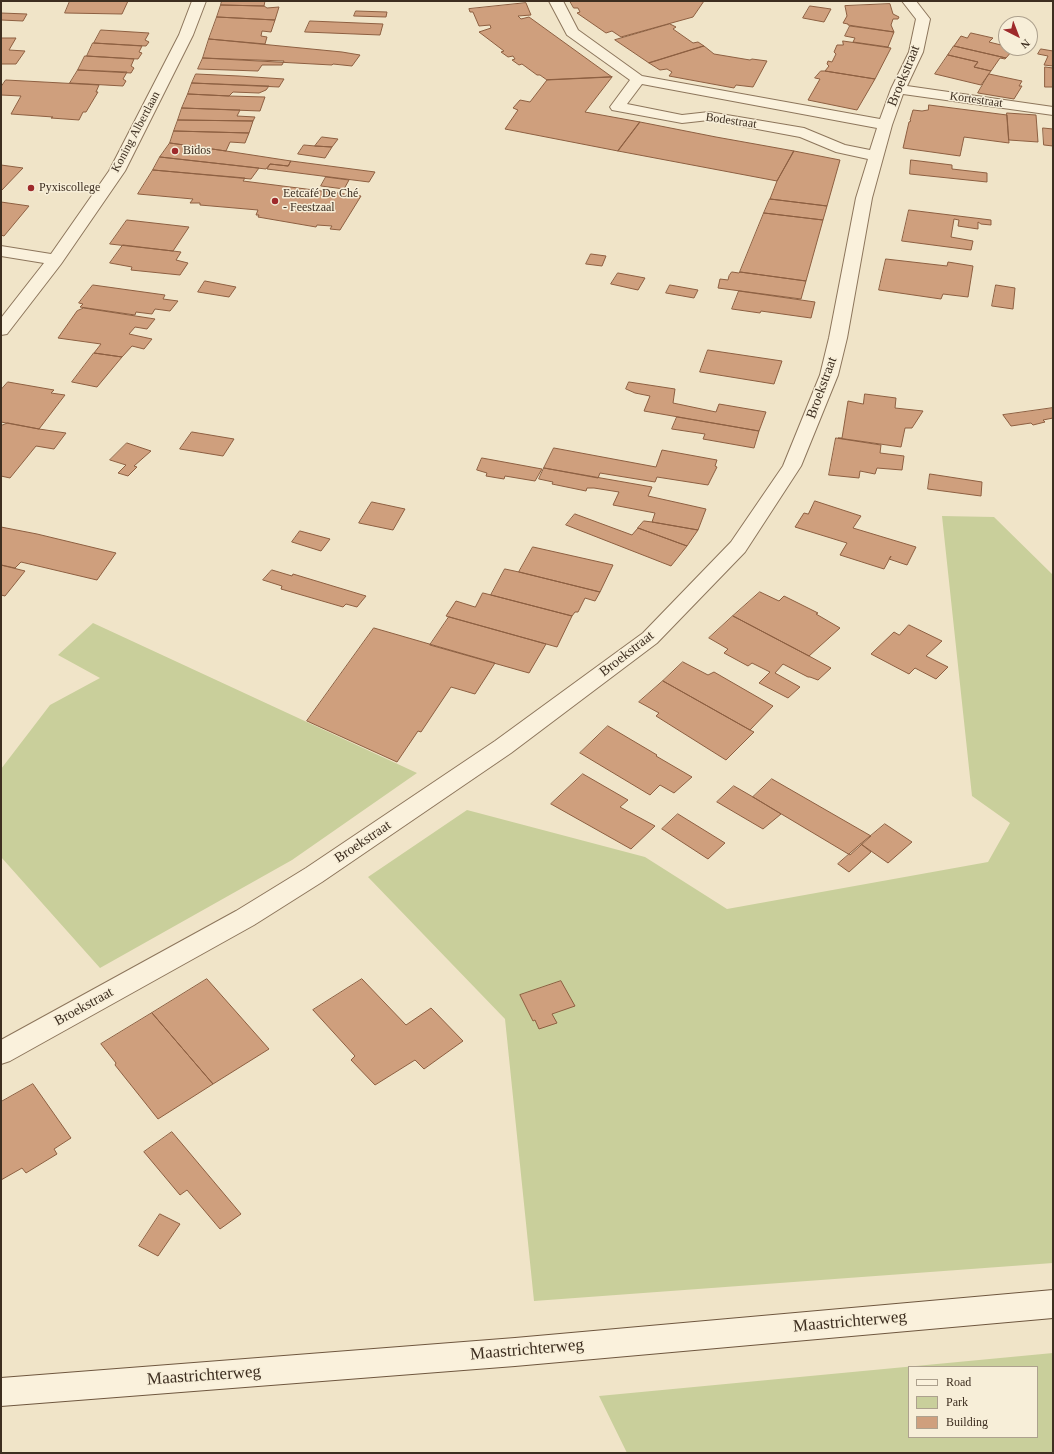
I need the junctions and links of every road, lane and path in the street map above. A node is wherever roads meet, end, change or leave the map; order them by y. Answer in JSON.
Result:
{"nodes":[{"id":1,"x":198,"y":1,"type":"edge"},
{"id":2,"x":556,"y":1,"type":"edge"},
{"id":3,"x":909,"y":1,"type":"edge"},
{"id":4,"x":638,"y":79,"type":"junction"},
{"id":5,"x":898,"y":89,"type":"junction"},
{"id":6,"x":1053,"y":111,"type":"edge"},
{"id":7,"x":885,"y":125,"type":"junction"},
{"id":8,"x":876,"y":156,"type":"junction"},
{"id":9,"x":1,"y":251,"type":"edge"},
{"id":10,"x":55,"y":260,"type":"junction"},
{"id":11,"x":1,"y":330,"type":"edge"},
{"id":12,"x":1,"y":1053,"type":"edge"},
{"id":13,"x":1053,"y":1304,"type":"edge"},
{"id":14,"x":1,"y":1392,"type":"edge"}],
"edges":[{"from":1,"to":10,"type":"street","name":"Koning Albertlaan"},
{"from":2,"to":4,"type":"street","name":"Bodestraat"},
{"from":3,"to":5,"type":"street","name":"Broekstraat"},
{"from":4,"to":7,"type":"street","name":"Bodestraat"},
{"from":4,"to":8,"type":"street","name":"Bodestraat"},
{"from":5,"to":6,"type":"street","name":"Kortestraat"},
{"from":5,"to":7,"type":"street","name":"Broekstraat"},
{"from":7,"to":8,"type":"street","name":"Broekstraat"},
{"from":8,"to":12,"type":"street","name":"Broekstraat"},
{"from":9,"to":10,"type":"street"},
{"from":10,"to":11,"type":"street","name":"Koning Albertlaan"},
{"from":13,"to":14,"type":"street","name":"Maastrichterweg"}]}
